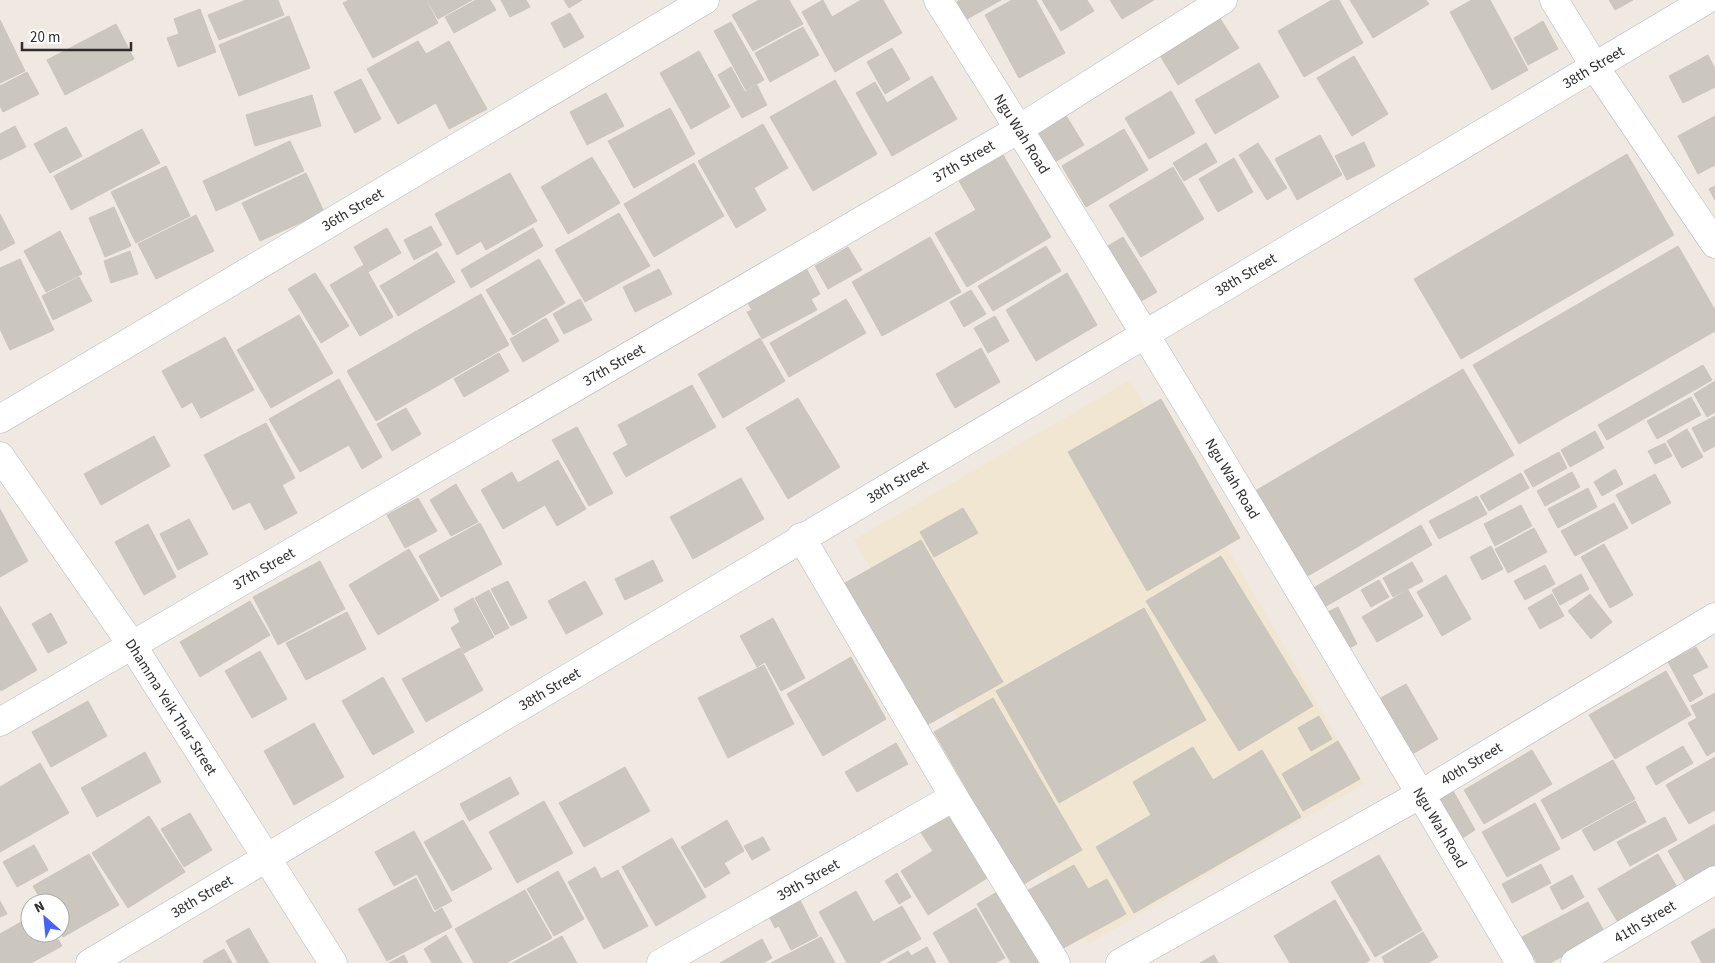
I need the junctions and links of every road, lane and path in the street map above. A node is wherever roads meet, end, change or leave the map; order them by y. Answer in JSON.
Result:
{"nodes":[{"id":1,"x":705,"y":0,"type":"edge"},
{"id":2,"x":938,"y":0,"type":"edge"},
{"id":3,"x":1223,"y":0,"type":"edge"},
{"id":4,"x":1554,"y":0,"type":"edge"},
{"id":5,"x":1706,"y":0,"type":"edge"},
{"id":6,"x":1594,"y":67,"type":"junction"},
{"id":7,"x":1019,"y":129,"type":"junction"},
{"id":8,"x":1715,"y":244,"type":"edge"},
{"id":9,"x":1144,"y":335,"type":"junction"},
{"id":10,"x":0,"y":419,"type":"edge"},
{"id":11,"x":0,"y":456,"type":"edge"},
{"id":12,"x":801,"y":537,"type":"junction"},
{"id":13,"x":1715,"y":618,"type":"edge"},
{"id":14,"x":132,"y":645,"type":"junction"},
{"id":15,"x":0,"y":722,"type":"edge"},
{"id":16,"x":1421,"y":794,"type":"junction"},
{"id":17,"x":954,"y":797,"type":"junction"},
{"id":18,"x":268,"y":858,"type":"junction"},
{"id":19,"x":1715,"y":880,"type":"edge"},
{"id":20,"x":90,"y":963,"type":"edge"},
{"id":21,"x":333,"y":963,"type":"edge"},
{"id":22,"x":661,"y":963,"type":"edge"},
{"id":23,"x":1056,"y":963,"type":"edge"},
{"id":24,"x":1120,"y":963,"type":"edge"},
{"id":25,"x":1520,"y":963,"type":"edge"},
{"id":26,"x":1575,"y":963,"type":"edge"}],
"edges":[{"from":1,"to":10,"type":"street","name":"36th Street"},
{"from":2,"to":7,"type":"street","name":"Ngu Wah Road"},
{"from":3,"to":7,"type":"street","name":"37th Street"},
{"from":4,"to":6,"type":"street"},
{"from":5,"to":6,"type":"street","name":"38th Street"},
{"from":6,"to":8,"type":"street"},
{"from":6,"to":9,"type":"street","name":"38th Street"},
{"from":7,"to":9,"type":"street","name":"Ngu Wah Road"},
{"from":7,"to":14,"type":"street","name":"37th Street"},
{"from":9,"to":12,"type":"street","name":"38th Street"},
{"from":9,"to":16,"type":"street","name":"Ngu Wah Road"},
{"from":11,"to":14,"type":"street","name":"Dhamma Yeik Thar Street"},
{"from":12,"to":17,"type":"street"},
{"from":12,"to":18,"type":"street","name":"38th Street"},
{"from":13,"to":16,"type":"street","name":"40th Street"},
{"from":14,"to":15,"type":"street","name":"37th Street"},
{"from":14,"to":18,"type":"street","name":"Dhamma Yeik Thar Street"},
{"from":16,"to":24,"type":"street","name":"40th Street"},
{"from":16,"to":25,"type":"street","name":"Ngu Wah Road"},
{"from":17,"to":22,"type":"street","name":"39th Street"},
{"from":17,"to":23,"type":"street"},
{"from":18,"to":20,"type":"street","name":"38th Street"},
{"from":18,"to":21,"type":"street","name":"Dhamma Yeik Thar Street"},
{"from":19,"to":26,"type":"street","name":"41th Street"}]}
